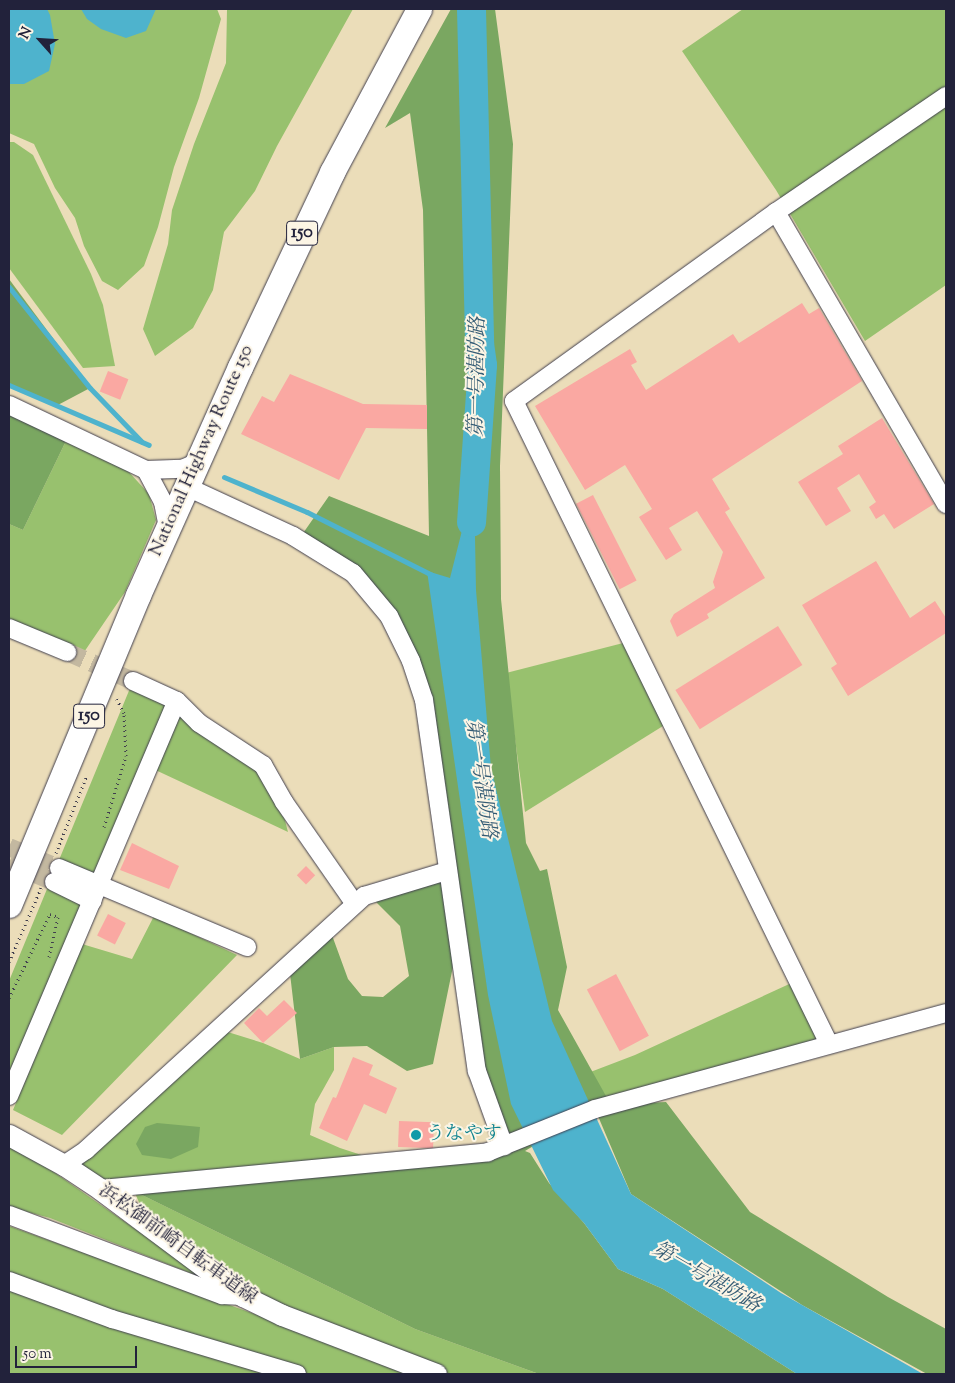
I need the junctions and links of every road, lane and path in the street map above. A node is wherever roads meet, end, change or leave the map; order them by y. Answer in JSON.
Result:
{"nodes":[{"id":1,"x":419,"y":9,"type":"edge"},
{"id":2,"x":946,"y":96,"type":"edge"},
{"id":3,"x":776,"y":212,"type":"junction"},
{"id":4,"x":9,"y":404,"type":"edge"},
{"id":5,"x":196,"y":462,"type":"junction"},
{"id":6,"x":146,"y":470,"type":"junction"},
{"id":7,"x":185,"y":486,"type":"junction"},
{"id":8,"x":946,"y":504,"type":"edge"},
{"id":9,"x":168,"y":527,"type":"junction"},
{"id":10,"x":9,"y":628,"type":"edge"},
{"id":11,"x":67,"y":652,"type":"tunnel mouth"},
{"id":12,"x":133,"y":681,"type":"tunnel mouth"},
{"id":13,"x":117,"y":699,"type":"dead end"},
{"id":14,"x":177,"y":701,"type":"junction"},
{"id":15,"x":102,"y":832,"type":"dead end"},
{"id":16,"x":448,"y":871,"type":"junction"},
{"id":17,"x":56,"y":875,"type":"tunnel mouth"},
{"id":18,"x":96,"y":893,"type":"junction"},
{"id":19,"x":355,"y":904,"type":"junction"},
{"id":20,"x":9,"y":905,"type":"edge"},
{"id":21,"x":247,"y":947,"type":"dead end"},
{"id":22,"x":47,"y":965,"type":"dead end"},
{"id":23,"x":9,"y":998,"type":"edge"},
{"id":24,"x":946,"y":1013,"type":"edge"},
{"id":25,"x":829,"y":1044,"type":"junction"},
{"id":26,"x":9,"y":1096,"type":"edge"},
{"id":27,"x":9,"y":1135,"type":"edge"},
{"id":28,"x":504,"y":1146,"type":"junction"},
{"id":29,"x":64,"y":1165,"type":"junction"},
{"id":30,"x":100,"y":1189,"type":"junction"},
{"id":31,"x":9,"y":1215,"type":"edge"},
{"id":32,"x":9,"y":1281,"type":"edge"},
{"id":33,"x":243,"y":1296,"type":"junction"},
{"id":34,"x":297,"y":1374,"type":"edge"},
{"id":35,"x":436,"y":1374,"type":"edge"}],
"edges":[{"from":1,"to":5,"type":"highway","name":"National Highway Route 150","number":"150"},
{"from":2,"to":3,"type":"street"},
{"from":3,"to":8,"type":"street"},
{"from":3,"to":25,"type":"street"},
{"from":4,"to":6,"type":"street"},
{"from":5,"to":6,"type":"street"},
{"from":5,"to":7,"type":"highway","name":"National Highway Route 150","number":"150"},
{"from":6,"to":9,"type":"street"},
{"from":7,"to":9,"type":"highway","name":"National Highway Route 150","number":"150"},
{"from":7,"to":16,"type":"street"},
{"from":9,"to":20,"type":"highway","name":"National Highway Route 150","number":"150"},
{"from":10,"to":11,"type":"street"},
{"from":12,"to":14,"type":"street"},
{"from":13,"to":15,"type":"path"},
{"from":14,"to":18,"type":"street"},
{"from":14,"to":19,"type":"street"},
{"from":16,"to":19,"type":"street"},
{"from":16,"to":28,"type":"street"},
{"from":17,"to":18,"type":"street"},
{"from":18,"to":21,"type":"street"},
{"from":18,"to":26,"type":"street"},
{"from":19,"to":29,"type":"street"},
{"from":22,"to":23,"type":"path"},
{"from":24,"to":25,"type":"street"},
{"from":25,"to":28,"type":"street"},
{"from":27,"to":29,"type":"main road","name":"浜松御前崎自転車道線"},
{"from":28,"to":30,"type":"street"},
{"from":29,"to":30,"type":"main road","name":"浜松御前崎自転車道線"},
{"from":30,"to":33,"type":"main road","name":"浜松御前崎自転車道線"},
{"from":31,"to":33,"type":"street"},
{"from":32,"to":34,"type":"street"},
{"from":33,"to":35,"type":"main road","name":"浜松御前崎自転車道線"}]}
